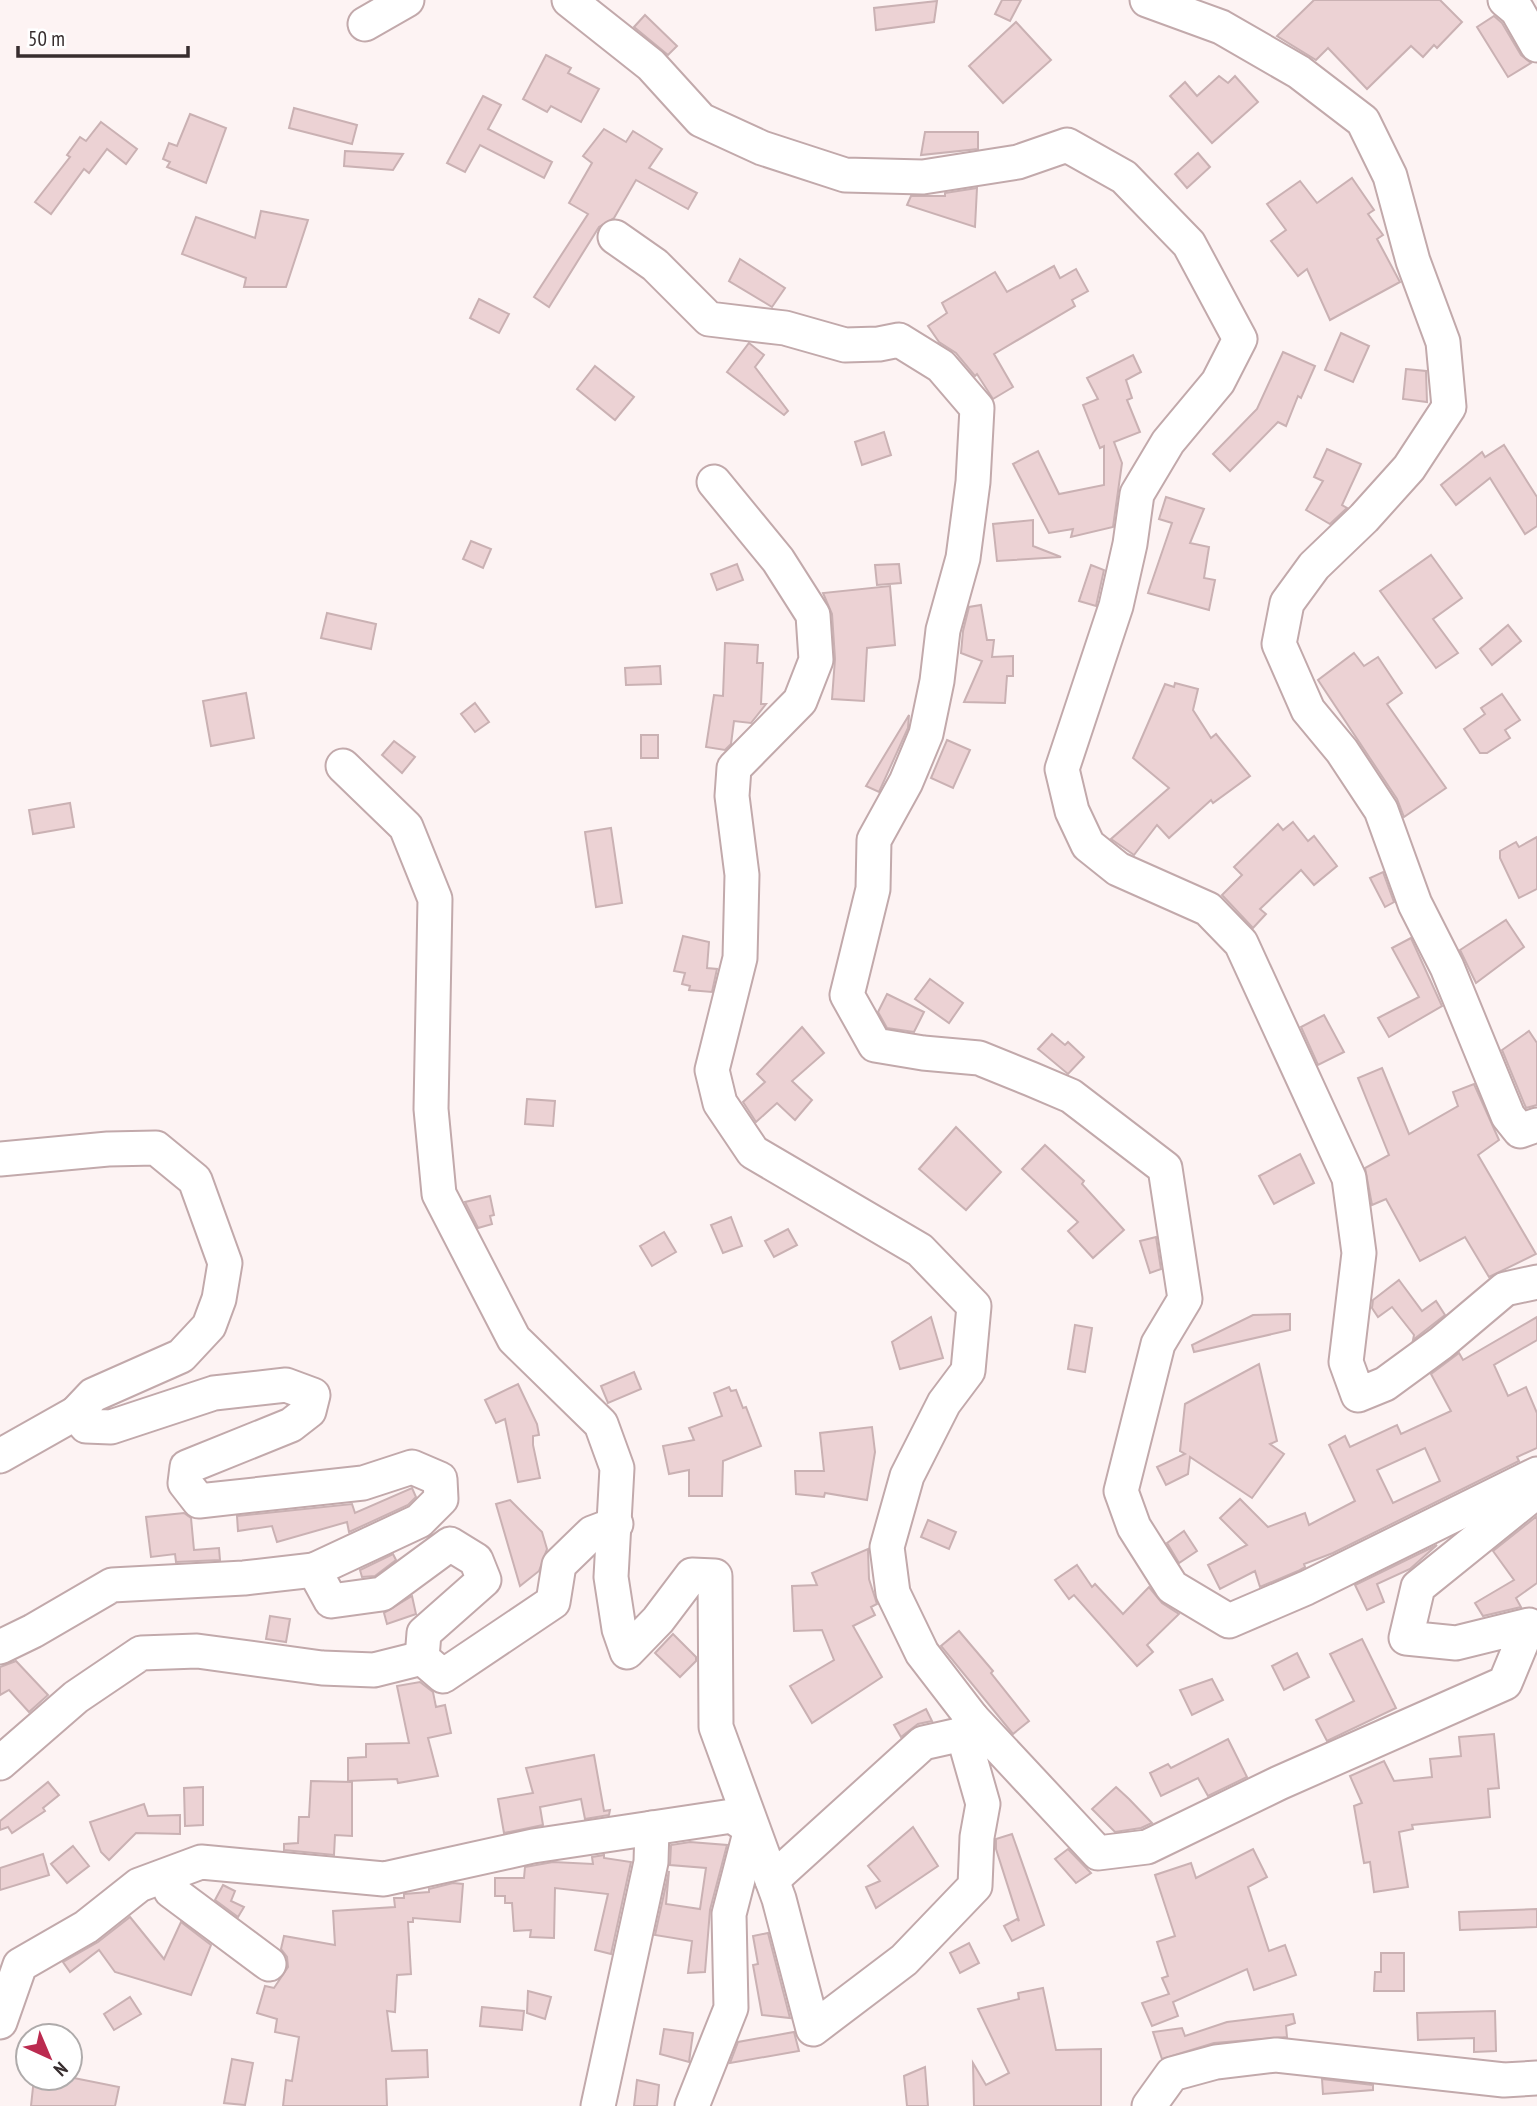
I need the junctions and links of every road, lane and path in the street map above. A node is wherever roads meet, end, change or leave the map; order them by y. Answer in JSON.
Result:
{"nodes":[{"id":1,"x":407,"y":0,"type":"edge"},
{"id":2,"x":569,"y":0,"type":"edge"},
{"id":3,"x":1147,"y":0,"type":"edge"},
{"id":4,"x":1505,"y":0,"type":"edge"},
{"id":5,"x":365,"y":24,"type":"dead end"},
{"id":6,"x":1537,"y":45,"type":"edge"},
{"id":7,"x":615,"y":237,"type":"dead end"},
{"id":8,"x":714,"y":482,"type":"dead end"},
{"id":9,"x":343,"y":766,"type":"dead end"},
{"id":10,"x":1537,"y":1125,"type":"edge"},
{"id":11,"x":0,"y":1159,"type":"edge"},
{"id":12,"x":1537,"y":1282,"type":"edge"},
{"id":13,"x":76,"y":1413,"type":"junction"},
{"id":14,"x":0,"y":1456,"type":"edge"},
{"id":15,"x":1537,"y":1474,"type":"edge"},
{"id":16,"x":1537,"y":1491,"type":"edge"},
{"id":17,"x":616,"y":1524,"type":"junction"},
{"id":18,"x":314,"y":1570,"type":"junction"},
{"id":19,"x":0,"y":1647,"type":"edge"},
{"id":20,"x":422,"y":1658,"type":"junction"},
{"id":21,"x":967,"y":1726,"type":"junction"},
{"id":22,"x":0,"y":1763,"type":"edge"},
{"id":23,"x":652,"y":1828,"type":"junction"},
{"id":24,"x":751,"y":1829,"type":"junction"},
{"id":25,"x":169,"y":1876,"type":"junction"},
{"id":26,"x":772,"y":1880,"type":"junction"},
{"id":27,"x":270,"y":1964,"type":"dead end"},
{"id":28,"x":0,"y":2022,"type":"edge"},
{"id":29,"x":1537,"y":2078,"type":"edge"},
{"id":30,"x":1504,"y":2093,"type":"edge"},
{"id":31,"x":597,"y":2106,"type":"edge"},
{"id":32,"x":692,"y":2106,"type":"edge"},
{"id":33,"x":1149,"y":2106,"type":"edge"}],
"edges":[{"from":1,"to":5,"type":"street"},
{"from":2,"to":12,"type":"street"},
{"from":3,"to":10,"type":"street"},
{"from":4,"to":6,"type":"street"},
{"from":7,"to":15,"type":"street"},
{"from":8,"to":21,"type":"street"},
{"from":9,"to":17,"type":"street"},
{"from":11,"to":13,"type":"street"},
{"from":13,"to":14,"type":"street"},
{"from":13,"to":18,"type":"street"},
{"from":16,"to":21,"type":"street"},
{"from":17,"to":20,"type":"street"},
{"from":17,"to":24,"type":"street"},
{"from":18,"to":19,"type":"street"},
{"from":18,"to":20,"type":"street"},
{"from":20,"to":22,"type":"street"},
{"from":21,"to":26,"type":"street"},
{"from":21,"to":26,"type":"street"},
{"from":23,"to":24,"type":"street"},
{"from":23,"to":25,"type":"street"},
{"from":23,"to":31,"type":"street"},
{"from":24,"to":26,"type":"street"},
{"from":24,"to":32,"type":"street"},
{"from":25,"to":27,"type":"street"},
{"from":25,"to":28,"type":"street"},
{"from":29,"to":30,"type":"street"},
{"from":30,"to":33,"type":"street"}]}
